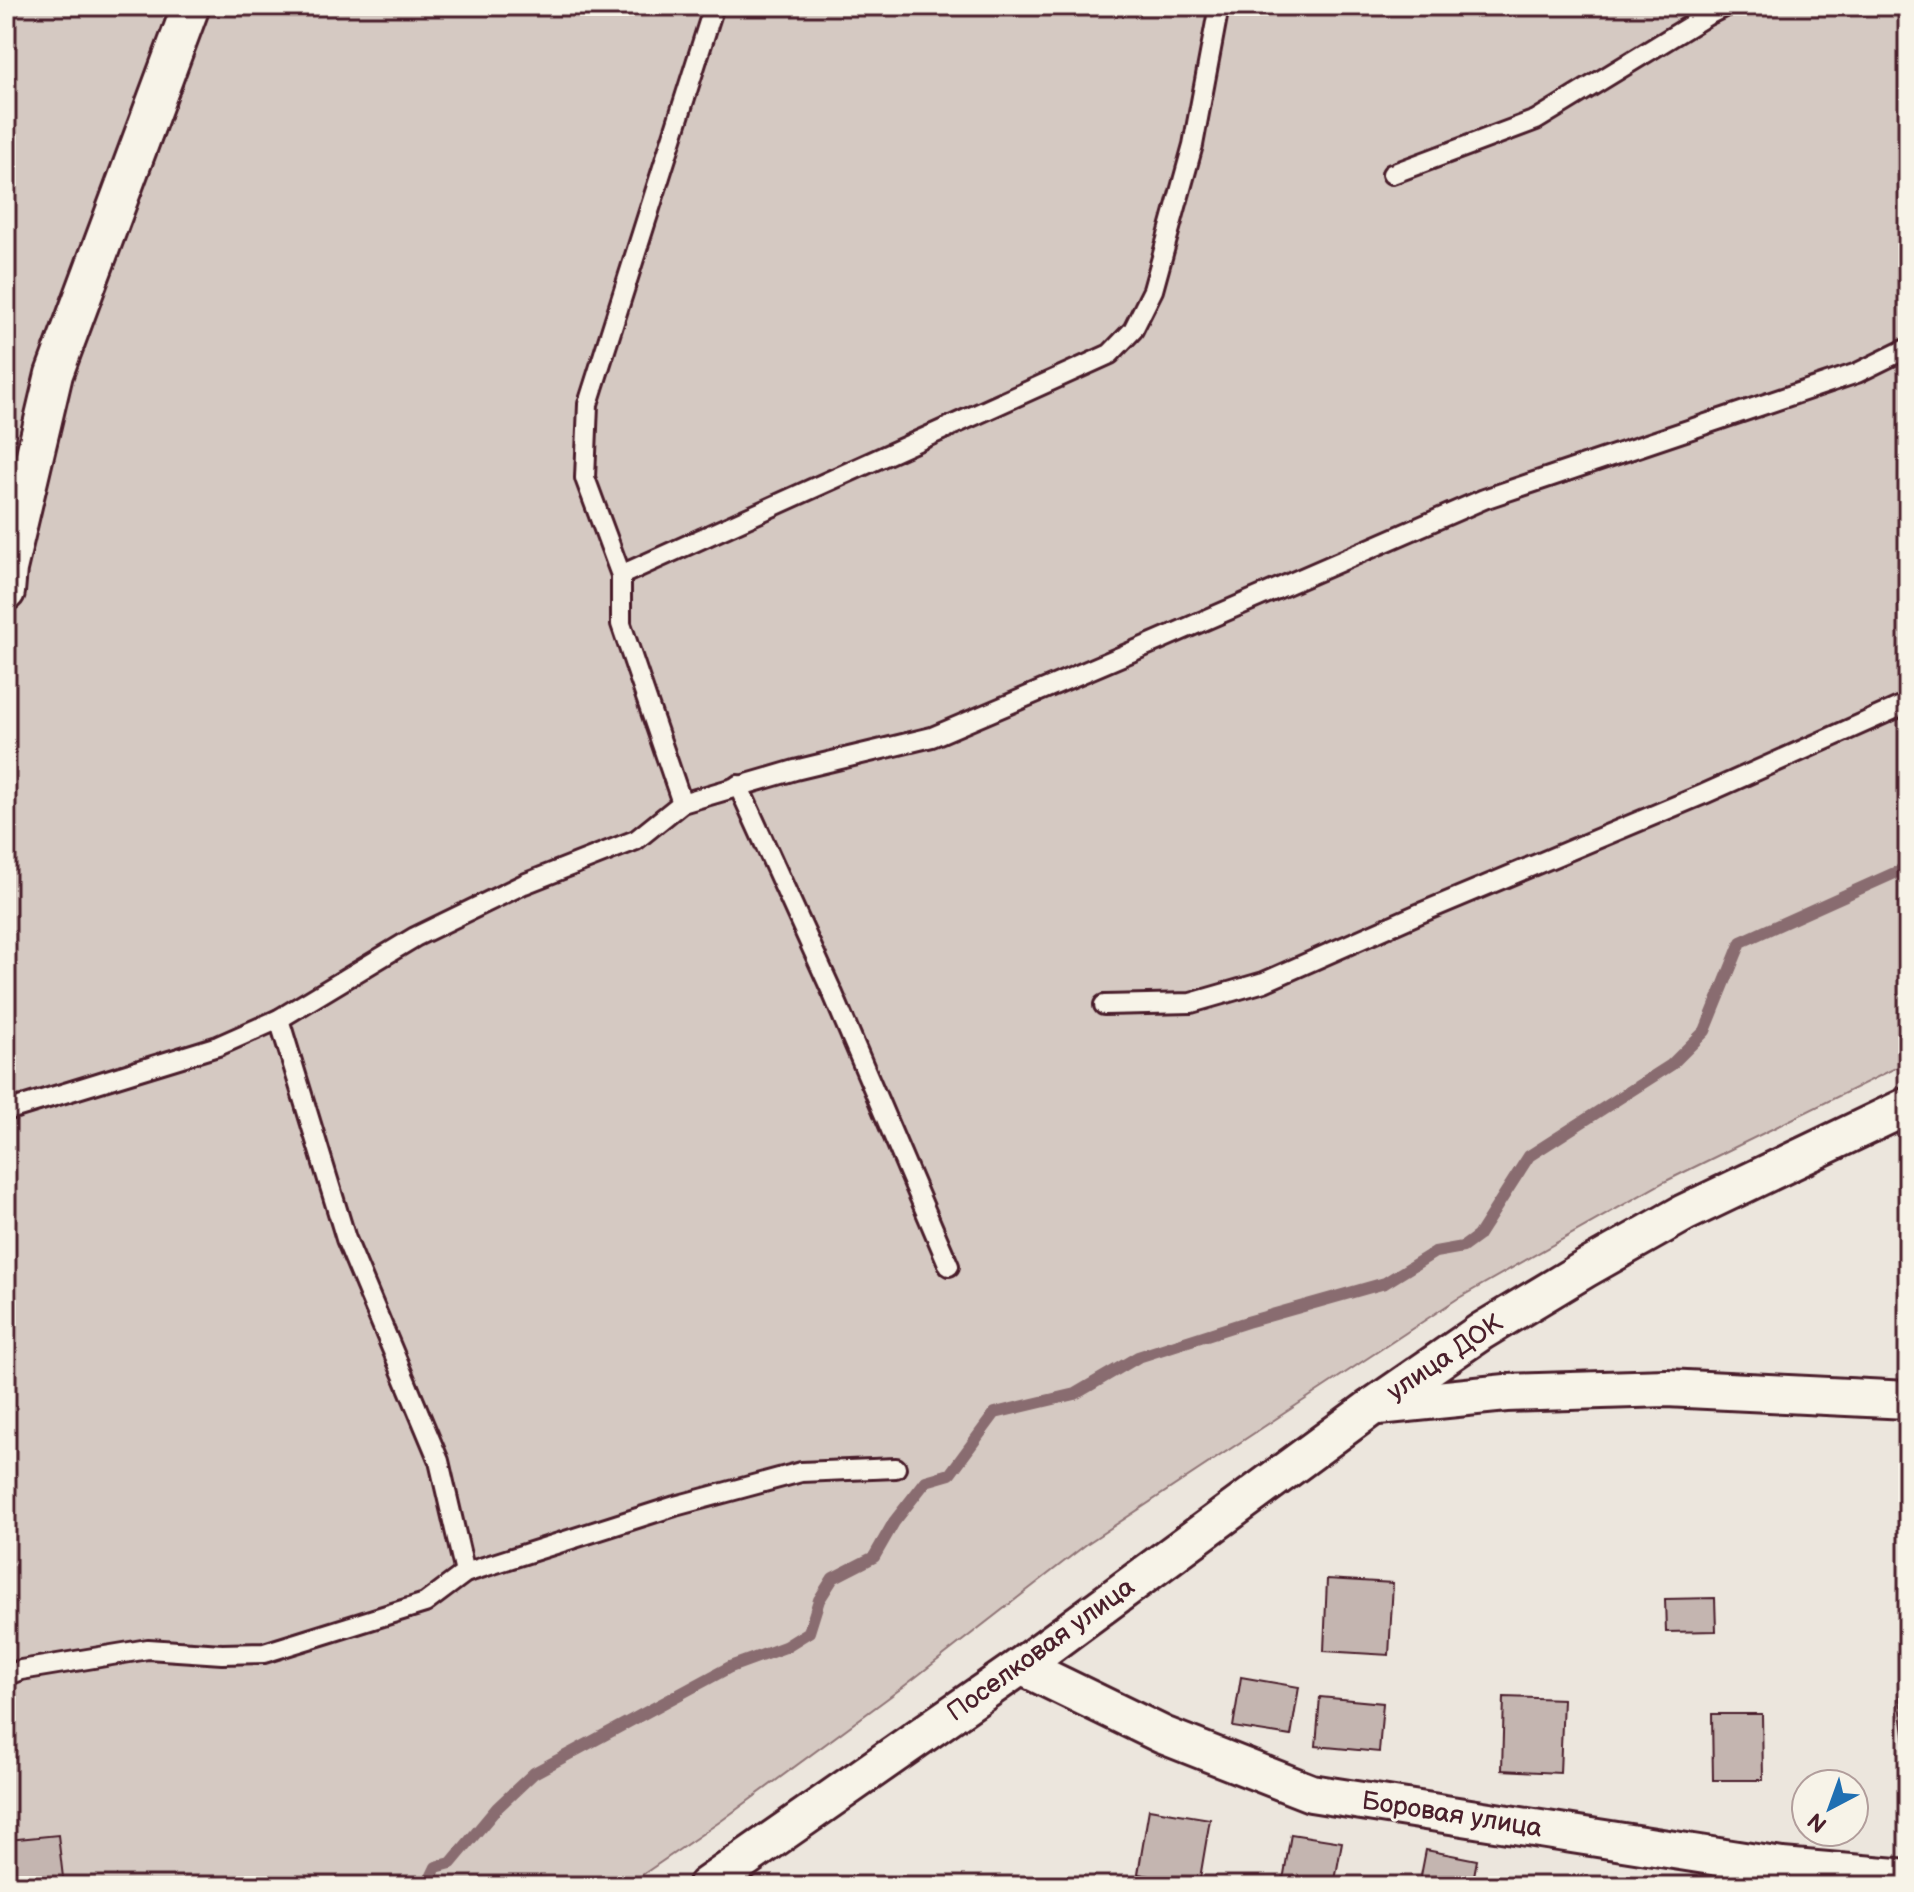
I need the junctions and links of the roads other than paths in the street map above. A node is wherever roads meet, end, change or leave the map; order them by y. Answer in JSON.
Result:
{"nodes":[{"id":1,"x":191,"y":6,"type":"edge"},
{"id":2,"x":714,"y":6,"type":"edge"},
{"id":3,"x":1219,"y":6,"type":"edge"},
{"id":4,"x":1726,"y":6,"type":"edge"},
{"id":5,"x":1392,"y":174,"type":"dead end"},
{"id":6,"x":1908,"y":348,"type":"edge"},
{"id":7,"x":621,"y":575,"type":"junction"},
{"id":8,"x":7,"y":576,"type":"edge"},
{"id":9,"x":1908,"y":703,"type":"edge"},
{"id":10,"x":738,"y":785,"type":"junction"},
{"id":11,"x":682,"y":803,"type":"junction"},
{"id":12,"x":1104,"y":1005,"type":"dead end"},
{"id":13,"x":279,"y":1019,"type":"junction"},
{"id":14,"x":1908,"y":1106,"type":"edge"},
{"id":15,"x":6,"y":1111,"type":"edge"},
{"id":16,"x":949,"y":1266,"type":"dead end"},
{"id":17,"x":1908,"y":1400,"type":"edge"},
{"id":18,"x":1372,"y":1407,"type":"junction"},
{"id":19,"x":896,"y":1468,"type":"dead end"},
{"id":20,"x":465,"y":1573,"type":"junction"},
{"id":21,"x":1021,"y":1666,"type":"junction"},
{"id":22,"x":6,"y":1676,"type":"edge"},
{"id":23,"x":1781,"y":1876,"type":"edge"},
{"id":24,"x":1908,"y":1878,"type":"edge"},
{"id":25,"x":706,"y":1886,"type":"edge"}],
"edges":[{"from":1,"to":8,"type":"street"},
{"from":2,"to":7,"type":"lane"},
{"from":3,"to":7,"type":"lane"},
{"from":4,"to":5,"type":"lane"},
{"from":6,"to":10,"type":"lane"},
{"from":7,"to":11,"type":"lane"},
{"from":9,"to":12,"type":"lane"},
{"from":10,"to":11,"type":"lane"},
{"from":10,"to":16,"type":"lane"},
{"from":11,"to":13,"type":"lane"},
{"from":13,"to":15,"type":"lane"},
{"from":13,"to":20,"type":"lane"},
{"from":14,"to":18,"type":"street","name":"улица ДОК"},
{"from":17,"to":18,"type":"street","name":"улица ДОК"},
{"from":18,"to":21,"type":"street","name":"Поселковая улица"},
{"from":19,"to":20,"type":"lane"},
{"from":20,"to":22,"type":"lane"},
{"from":21,"to":23,"type":"street","name":"Боровая улица"},
{"from":21,"to":25,"type":"street","name":"Поселковая улица"},
{"from":23,"to":24,"type":"street","name":"Боровая улица"}]}
